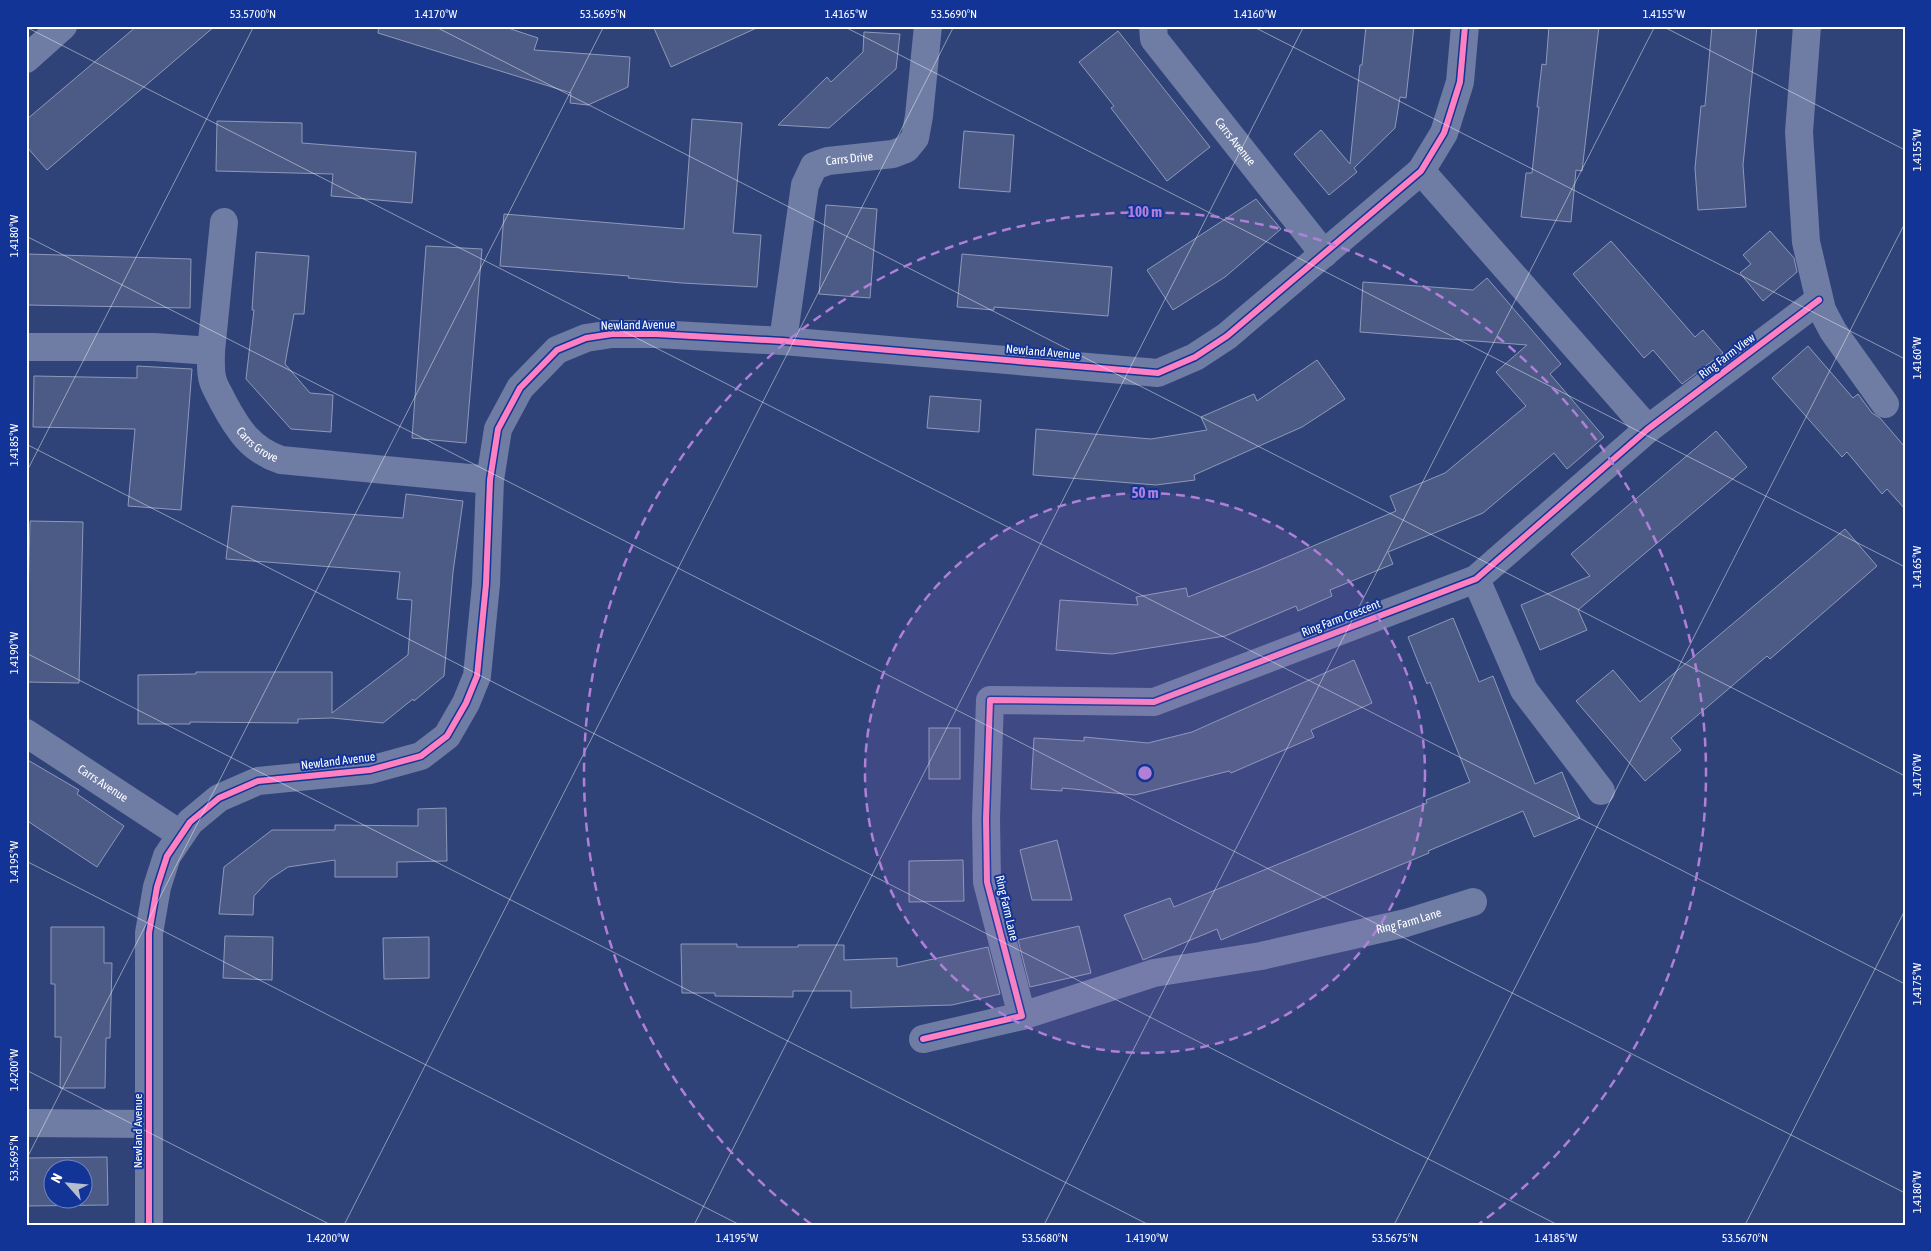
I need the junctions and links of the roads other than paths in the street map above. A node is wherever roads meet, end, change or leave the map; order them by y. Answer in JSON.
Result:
{"nodes":[{"id":1,"x":63,"y":26,"type":"edge"},
{"id":2,"x":928,"y":26,"type":"edge"},
{"id":3,"x":1153,"y":26,"type":"edge"},
{"id":4,"x":1465,"y":26,"type":"edge"},
{"id":5,"x":1807,"y":26,"type":"edge"},
{"id":6,"x":26,"y":59,"type":"edge"},
{"id":7,"x":1421,"y":171,"type":"junction"},
{"id":8,"x":224,"y":222,"type":"dead end"},
{"id":9,"x":1324,"y":254,"type":"junction"},
{"id":10,"x":1819,"y":300,"type":"junction"},
{"id":11,"x":783,"y":341,"type":"junction"},
{"id":12,"x":26,"y":347,"type":"edge"},
{"id":13,"x":211,"y":351,"type":"junction"},
{"id":14,"x":1886,"y":404,"type":"dead end"},
{"id":15,"x":1648,"y":429,"type":"junction"},
{"id":16,"x":490,"y":480,"type":"junction"},
{"id":17,"x":1476,"y":579,"type":"junction"},
{"id":18,"x":990,"y":700,"type":"joint"},
{"id":19,"x":26,"y":733,"type":"edge"},
{"id":20,"x":1601,"y":791,"type":"dead end"},
{"id":21,"x":180,"y":834,"type":"junction"},
{"id":22,"x":1473,"y":902,"type":"dead end"},
{"id":23,"x":1022,"y":1016,"type":"junction"},
{"id":24,"x":923,"y":1039,"type":"dead end"},
{"id":25,"x":26,"y":1123,"type":"edge"},
{"id":26,"x":149,"y":1124,"type":"junction"},
{"id":27,"x":149,"y":1225,"type":"edge"}],
"edges":[{"from":1,"to":6,"type":"street"},
{"from":2,"to":11,"type":"street","name":"Carrs Drive"},
{"from":3,"to":9,"type":"street","name":"Carrs Avenue"},
{"from":4,"to":7,"type":"street","name":"Newland Avenue"},
{"from":5,"to":10,"type":"street"},
{"from":7,"to":9,"type":"street","name":"Newland Avenue"},
{"from":7,"to":15,"type":"street"},
{"from":8,"to":13,"type":"street","name":"Carrs Grove"},
{"from":9,"to":11,"type":"street","name":"Newland Avenue"},
{"from":10,"to":14,"type":"street"},
{"from":10,"to":15,"type":"street","name":"Ring Farm View"},
{"from":11,"to":16,"type":"street","name":"Newland Avenue"},
{"from":12,"to":13,"type":"street"},
{"from":13,"to":16,"type":"street","name":"Carrs Grove"},
{"from":15,"to":17,"type":"street","name":"Ring Farm Crescent"},
{"from":16,"to":21,"type":"street","name":"Newland Avenue"},
{"from":17,"to":18,"type":"street","name":"Ring Farm Crescent"},
{"from":17,"to":20,"type":"street"},
{"from":18,"to":23,"type":"street","name":"Ring Farm Lane"},
{"from":19,"to":21,"type":"street","name":"Carrs Avenue"},
{"from":21,"to":26,"type":"street","name":"Newland Avenue"},
{"from":22,"to":23,"type":"street","name":"Ring Farm Lane"},
{"from":23,"to":24,"type":"street","name":"Ring Farm Lane"},
{"from":25,"to":26,"type":"street"},
{"from":26,"to":27,"type":"street","name":"Newland Avenue"}]}
